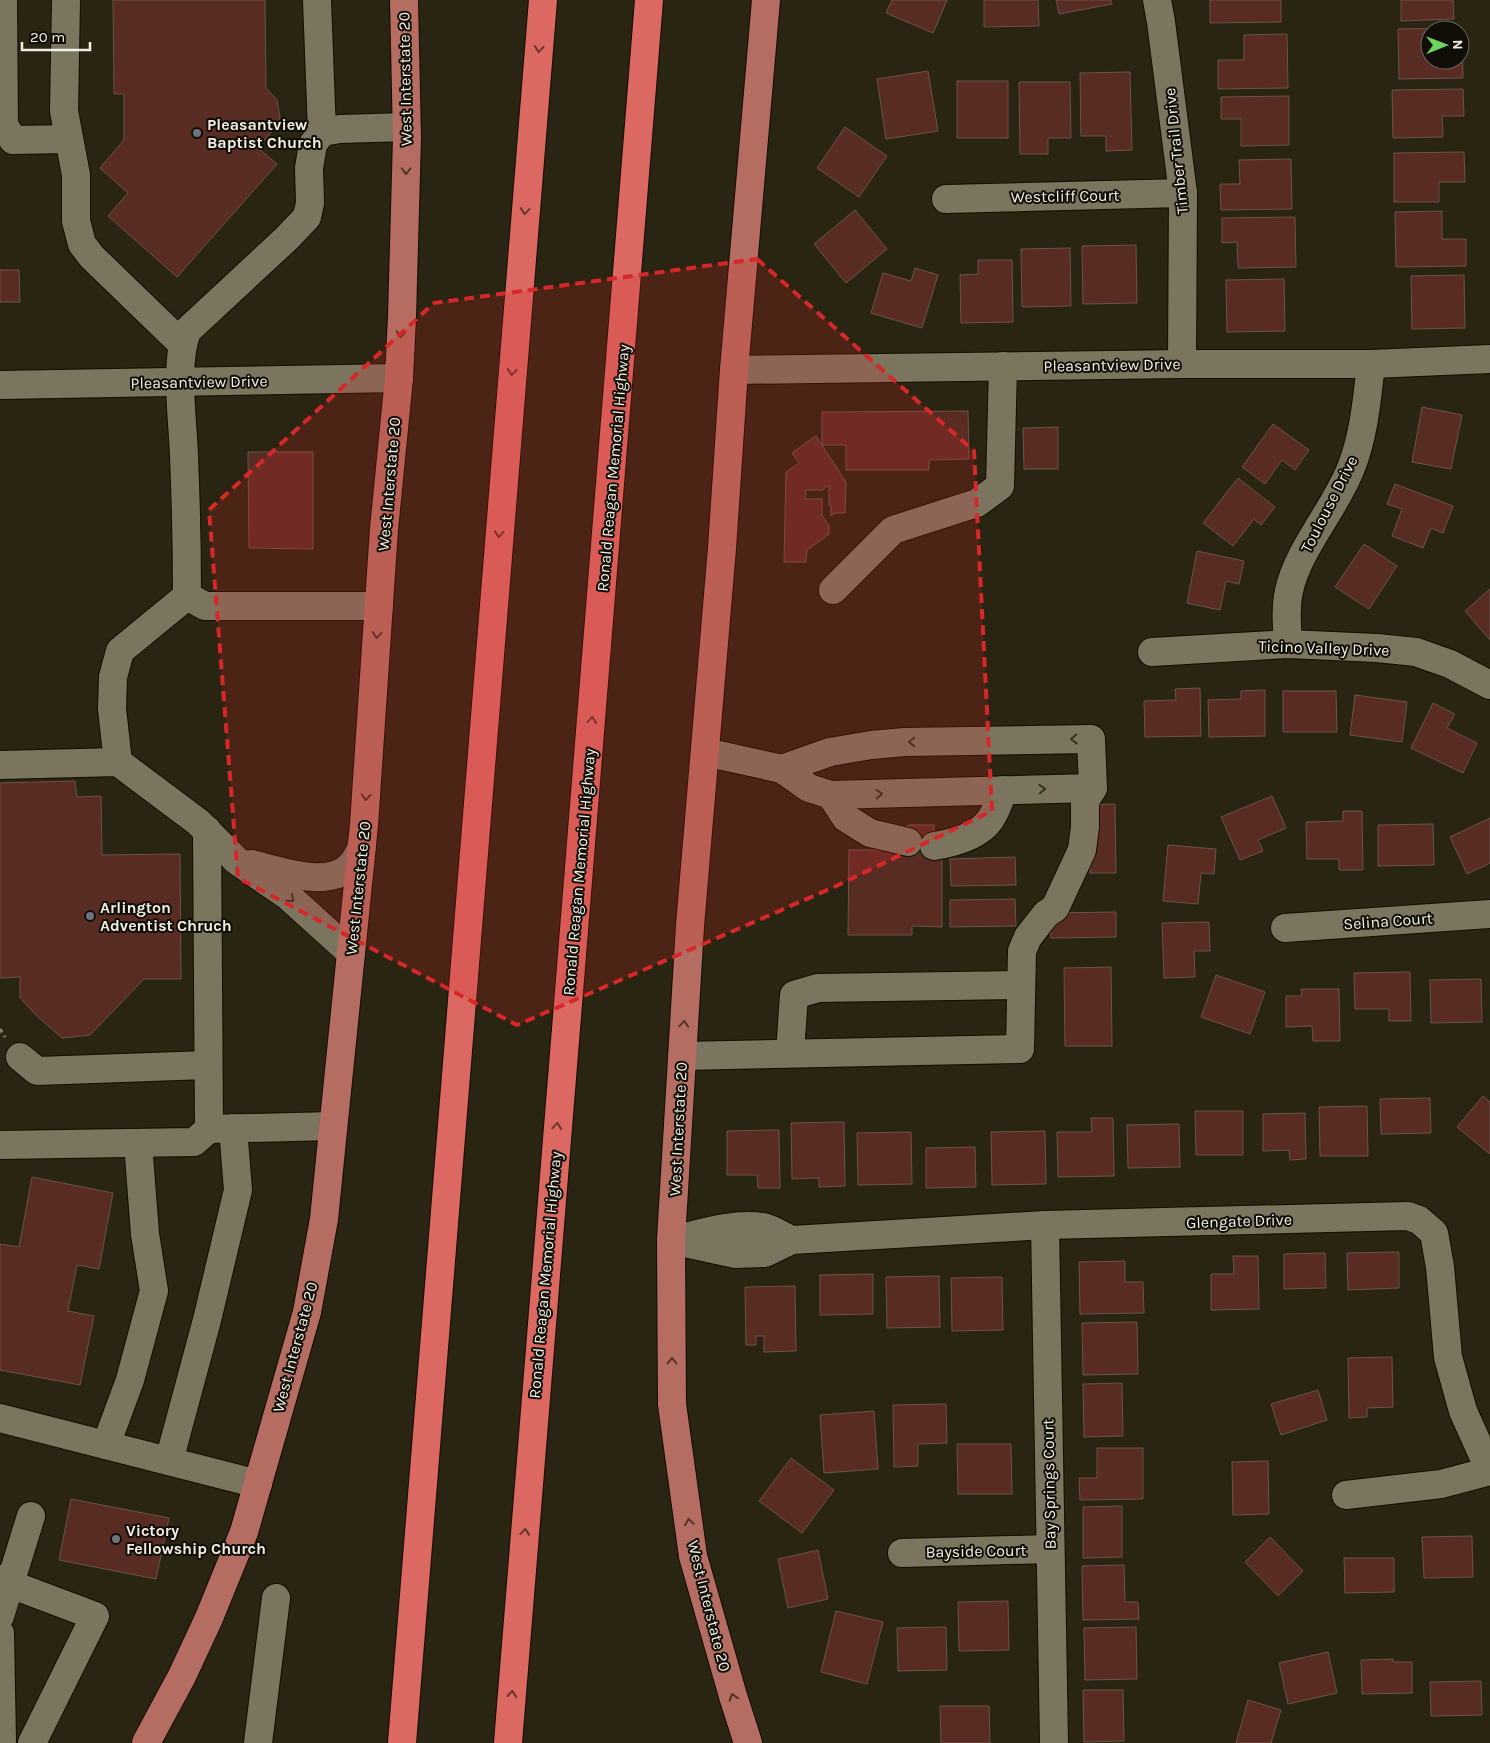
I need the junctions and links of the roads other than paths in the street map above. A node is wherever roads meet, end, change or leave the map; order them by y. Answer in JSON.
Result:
{"nodes":[{"id":1,"x":3,"y":0,"type":"edge"},
{"id":2,"x":66,"y":0,"type":"edge"},
{"id":3,"x":317,"y":0,"type":"edge"},
{"id":4,"x":404,"y":0,"type":"edge"},
{"id":5,"x":543,"y":0,"type":"edge"},
{"id":6,"x":649,"y":0,"type":"edge"},
{"id":7,"x":766,"y":0,"type":"edge"},
{"id":8,"x":1156,"y":0,"type":"edge"},
{"id":9,"x":406,"y":127,"type":"junction"},
{"id":10,"x":322,"y":132,"type":"junction"},
{"id":11,"x":69,"y":139,"type":"junction"},
{"id":12,"x":1183,"y":193,"type":"junction"},
{"id":13,"x":946,"y":199,"type":"dead end"},
{"id":14,"x":182,"y":344,"type":"junction"},
{"id":15,"x":1490,"y":359,"type":"edge"},
{"id":16,"x":1182,"y":364,"type":"junction"},
{"id":17,"x":1371,"y":364,"type":"junction"},
{"id":18,"x":1003,"y":366,"type":"junction"},
{"id":19,"x":734,"y":370,"type":"junction"},
{"id":20,"x":398,"y":378,"type":"junction"},
{"id":21,"x":181,"y":382,"type":"junction"},
{"id":22,"x":0,"y":385,"type":"edge"},
{"id":23,"x":833,"y":590,"type":"dead end"},
{"id":24,"x":187,"y":596,"type":"junction"},
{"id":25,"x":379,"y":606,"type":"junction"},
{"id":26,"x":1288,"y":644,"type":"junction"},
{"id":27,"x":1152,"y":652,"type":"dead end"},
{"id":28,"x":1490,"y":685,"type":"edge"},
{"id":29,"x":705,"y":752,"type":"junction"},
{"id":30,"x":118,"y":762,"type":"junction"},
{"id":31,"x":0,"y":765,"type":"edge"},
{"id":32,"x":782,"y":769,"type":"junction"},
{"id":33,"x":1093,"y":788,"type":"junction"},
{"id":34,"x":1003,"y":790,"type":"junction"},
{"id":35,"x":831,"y":795,"type":"junction"},
{"id":36,"x":207,"y":830,"type":"junction"},
{"id":37,"x":362,"y":846,"type":"junction"},
{"id":38,"x":237,"y":861,"type":"junction"},
{"id":39,"x":1490,"y":914,"type":"edge"},
{"id":40,"x":1285,"y":928,"type":"dead end"},
{"id":41,"x":351,"y":953,"type":"junction"},
{"id":42,"x":1021,"y":985,"type":"junction"},
{"id":43,"x":790,"y":1053,"type":"junction"},
{"id":44,"x":20,"y":1056,"type":"dead end"},
{"id":45,"x":682,"y":1056,"type":"junction"},
{"id":46,"x":208,"y":1066,"type":"junction"},
{"id":47,"x":334,"y":1126,"type":"junction"},
{"id":48,"x":221,"y":1128,"type":"junction"},
{"id":49,"x":138,"y":1143,"type":"junction"},
{"id":50,"x":0,"y":1145,"type":"edge"},
{"id":51,"x":1045,"y":1225,"type":"junction"},
{"id":52,"x":736,"y":1228,"type":"junction"},
{"id":53,"x":671,"y":1240,"type":"junction"},
{"id":54,"x":792,"y":1240,"type":"junction"},
{"id":55,"x":736,"y":1254,"type":"junction"},
{"id":56,"x":0,"y":1418,"type":"edge"},
{"id":57,"x":106,"y":1445,"type":"junction"},
{"id":58,"x":169,"y":1461,"type":"junction"},
{"id":59,"x":1490,"y":1471,"type":"edge"},
{"id":60,"x":258,"y":1484,"type":"junction"},
{"id":61,"x":1346,"y":1495,"type":"dead end"},
{"id":62,"x":31,"y":1516,"type":"dead end"},
{"id":63,"x":1050,"y":1549,"type":"junction"},
{"id":64,"x":902,"y":1553,"type":"dead end"},
{"id":65,"x":5,"y":1582,"type":"edge"},
{"id":66,"x":276,"y":1598,"type":"dead end"},
{"id":67,"x":0,"y":1616,"type":"edge"},
{"id":68,"x":0,"y":1633,"type":"edge"},
{"id":69,"x":2,"y":1743,"type":"edge"},
{"id":70,"x":32,"y":1743,"type":"edge"},
{"id":71,"x":146,"y":1743,"type":"edge"},
{"id":72,"x":258,"y":1743,"type":"edge"},
{"id":73,"x":402,"y":1743,"type":"edge"},
{"id":74,"x":508,"y":1743,"type":"edge"},
{"id":75,"x":748,"y":1743,"type":"edge"},
{"id":76,"x":1054,"y":1743,"type":"edge"}],
"edges":[{"from":1,"to":11,"type":"street"},
{"from":2,"to":11,"type":"street"},
{"from":3,"to":10,"type":"street"},
{"from":4,"to":9,"type":"main road","name":"West Interstate 20"},
{"from":5,"to":73,"type":"highway","one_way":true},
{"from":74,"to":6,"type":"highway","name":"Ronald Reagan Memorial Highway","one_way":true},
{"from":7,"to":19,"type":"main road","name":"West Interstate 20"},
{"from":8,"to":12,"type":"street","name":"Timber Trail Drive"},
{"from":9,"to":10,"type":"street"},
{"from":9,"to":20,"type":"main road","name":"West Interstate 20","one_way":true},
{"from":10,"to":14,"type":"street"},
{"from":11,"to":14,"type":"street"},
{"from":12,"to":13,"type":"street","name":"Westcliff Court"},
{"from":12,"to":16,"type":"street","name":"Timber Trail Drive"},
{"from":14,"to":21,"type":"street"},
{"from":15,"to":17,"type":"street","name":"Pleasantview Drive"},
{"from":16,"to":17,"type":"street","name":"Pleasantview Drive"},
{"from":16,"to":18,"type":"street","name":"Pleasantview Drive"},
{"from":17,"to":26,"type":"street","name":"Toulouse Drive"},
{"from":18,"to":19,"type":"street","name":"Pleasantview Drive"},
{"from":18,"to":23,"type":"street"},
{"from":19,"to":29,"type":"main road","name":"West Interstate 20"},
{"from":20,"to":21,"type":"street","name":"Pleasantview Drive"},
{"from":20,"to":25,"type":"main road","name":"West Interstate 20"},
{"from":21,"to":22,"type":"street","name":"Pleasantview Drive"},
{"from":21,"to":24,"type":"street"},
{"from":24,"to":25,"type":"street"},
{"from":24,"to":30,"type":"street"},
{"from":25,"to":37,"type":"main road","name":"West Interstate 20","one_way":true},
{"from":26,"to":27,"type":"street","name":"Ticino Valley Drive"},
{"from":26,"to":28,"type":"street","name":"Ticino Valley Drive"},
{"from":29,"to":32,"type":"street"},
{"from":45,"to":29,"type":"main road","name":"West Interstate 20","one_way":true},
{"from":30,"to":31,"type":"street"},
{"from":30,"to":36,"type":"street"},
{"from":33,"to":32,"type":"street","one_way":true},
{"from":32,"to":35,"type":"street"},
{"from":34,"to":33,"type":"street","one_way":true},
{"from":33,"to":42,"type":"street"},
{"from":35,"to":34,"type":"street","one_way":true},
{"from":34,"to":35,"type":"street"},
{"from":36,"to":38,"type":"street"},
{"from":36,"to":46,"type":"street"},
{"from":37,"to":38,"type":"street"},
{"from":37,"to":41,"type":"main road","name":"West Interstate 20"},
{"from":38,"to":41,"type":"street","one_way":true},
{"from":39,"to":40,"type":"street","name":"Selina Court"},
{"from":41,"to":47,"type":"main road","name":"West Interstate 20"},
{"from":42,"to":43,"type":"street"},
{"from":42,"to":43,"type":"street"},
{"from":43,"to":45,"type":"street"},
{"from":44,"to":46,"type":"street"},
{"from":45,"to":53,"type":"main road","name":"West Interstate 20"},
{"from":46,"to":48,"type":"street"},
{"from":47,"to":48,"type":"street"},
{"from":47,"to":60,"type":"main road","name":"West Interstate 20"},
{"from":48,"to":49,"type":"street"},
{"from":48,"to":58,"type":"street"},
{"from":49,"to":50,"type":"street"},
{"from":49,"to":57,"type":"street"},
{"from":51,"to":54,"type":"street","name":"Glengate Drive"},
{"from":51,"to":59,"type":"street","name":"Glengate Drive"},
{"from":51,"to":63,"type":"street","name":"Bay Springs Court"},
{"from":52,"to":53,"type":"street","name":"Glengate Drive"},
{"from":52,"to":54,"type":"street","name":"Glengate Drive"},
{"from":52,"to":55,"type":"street"},
{"from":53,"to":55,"type":"street","name":"Glengate Drive"},
{"from":75,"to":53,"type":"main road","name":"West Interstate 20","one_way":true},
{"from":54,"to":55,"type":"street","name":"Glengate Drive"},
{"from":56,"to":57,"type":"street"},
{"from":57,"to":58,"type":"street"},
{"from":58,"to":60,"type":"street"},
{"from":59,"to":61,"type":"street"},
{"from":60,"to":71,"type":"main road","name":"West Interstate 20"},
{"from":62,"to":65,"type":"street"},
{"from":63,"to":64,"type":"street","name":"Bayside Court"},
{"from":63,"to":76,"type":"street","name":"Bay Springs Court"},
{"from":65,"to":67,"type":"street"},
{"from":65,"to":70,"type":"street"},
{"from":66,"to":72,"type":"street"},
{"from":68,"to":69,"type":"street"}]}
